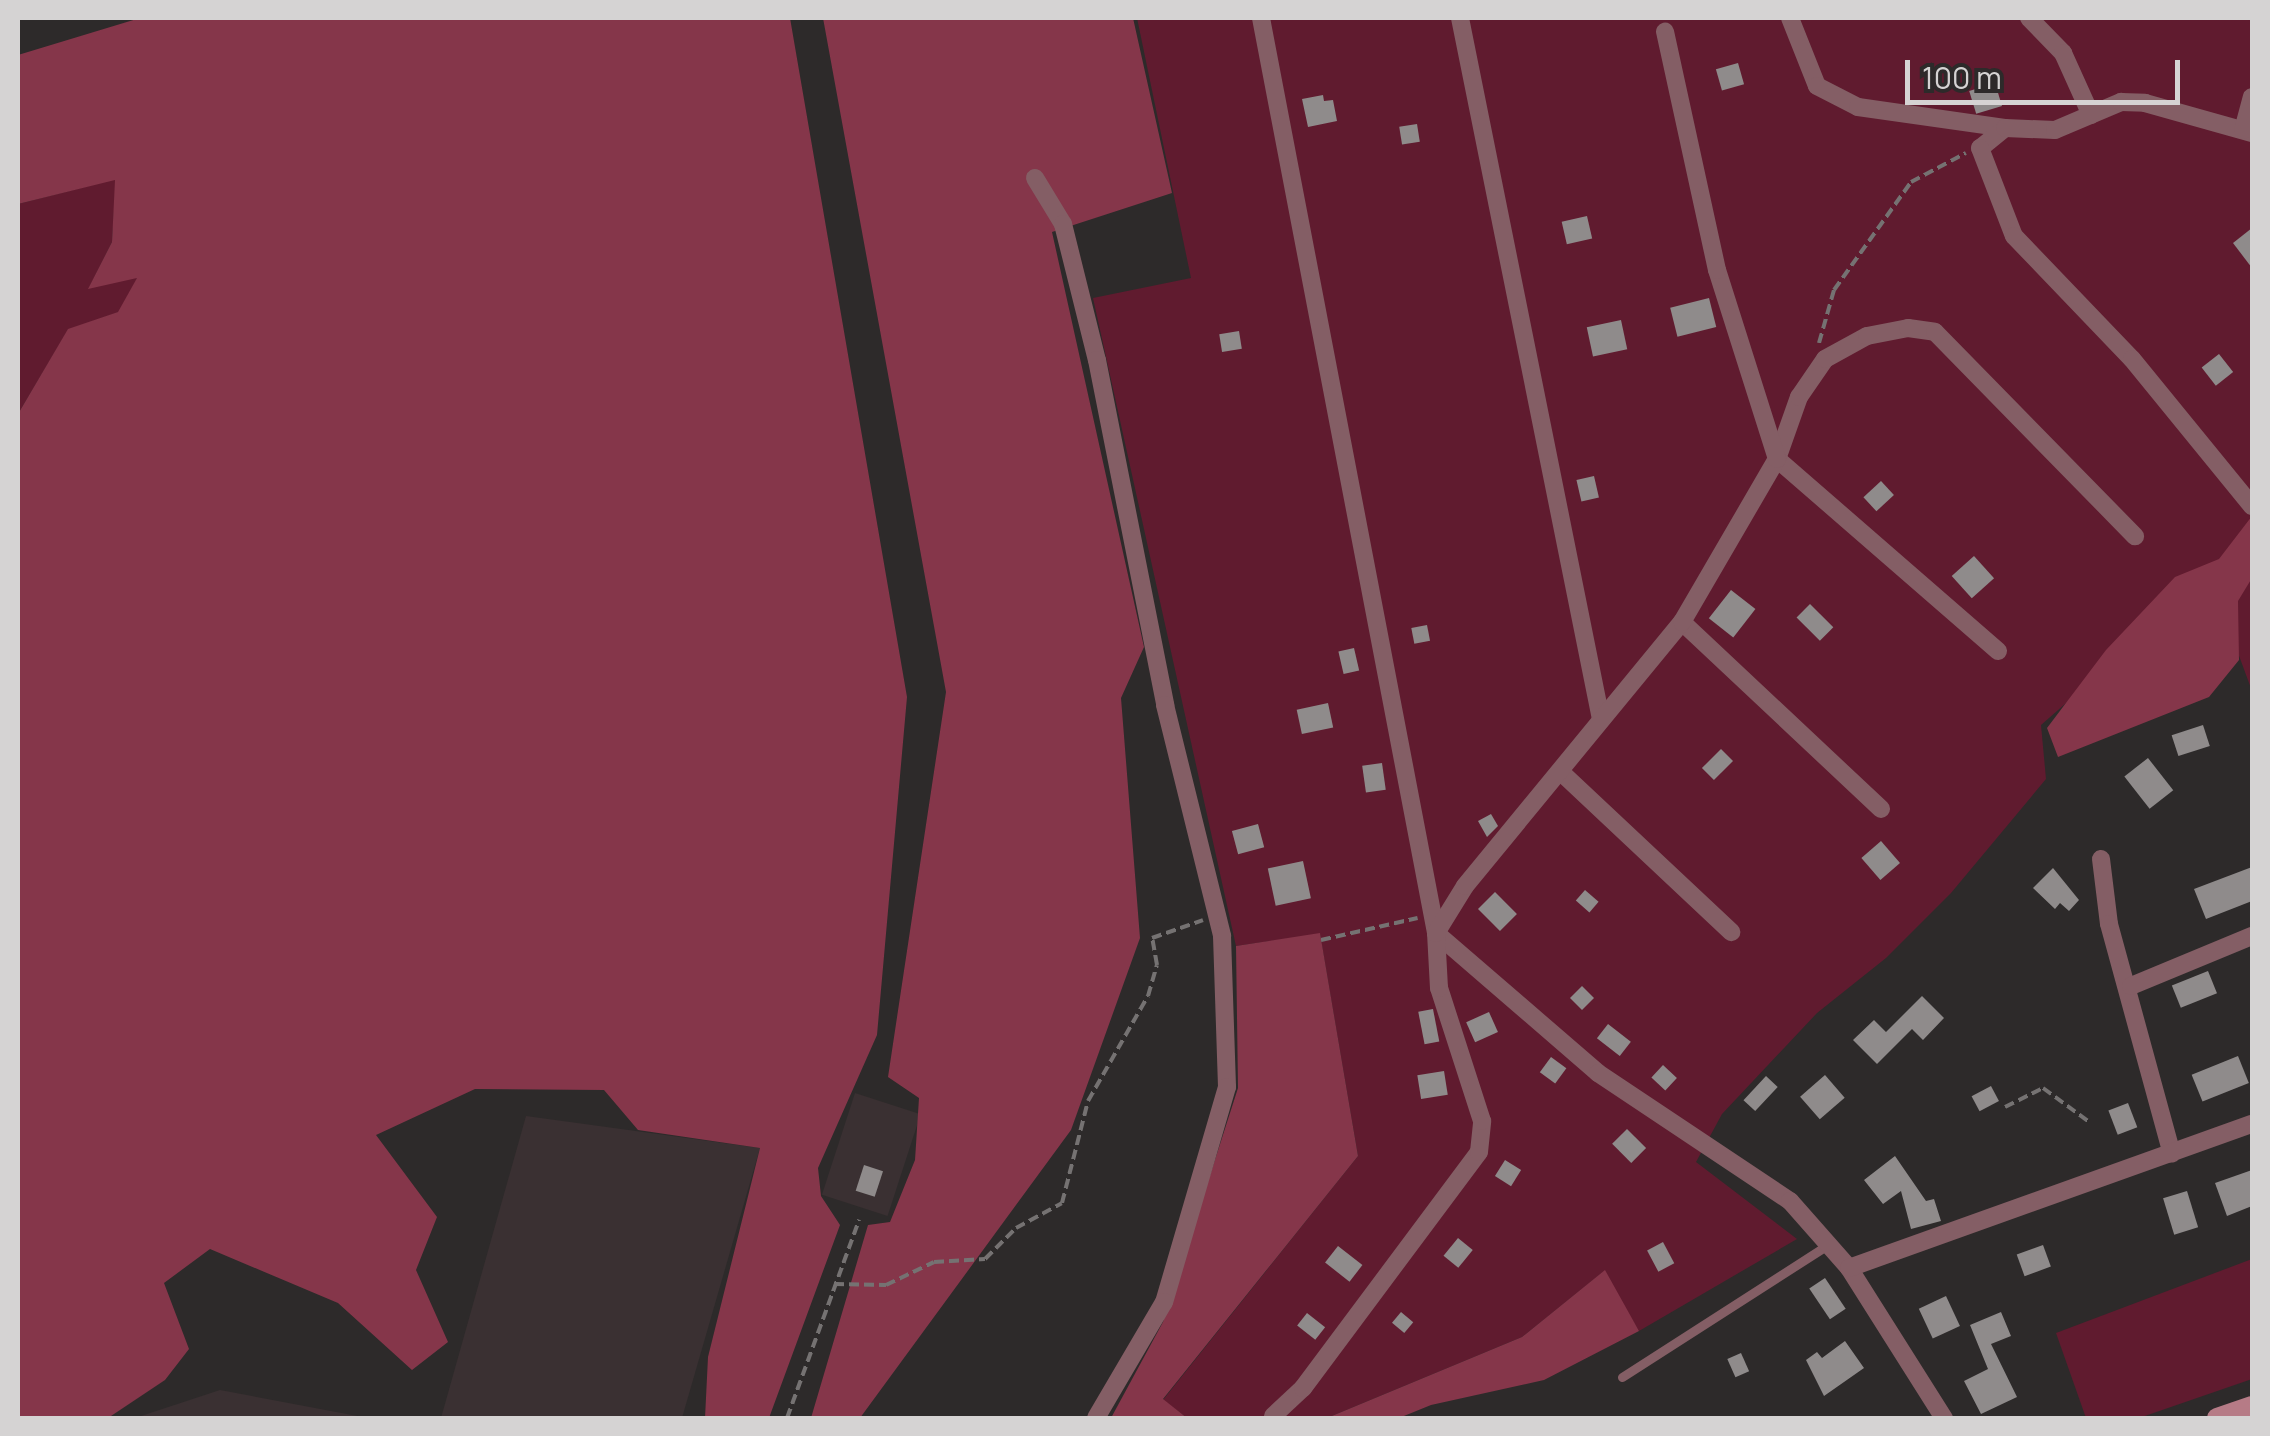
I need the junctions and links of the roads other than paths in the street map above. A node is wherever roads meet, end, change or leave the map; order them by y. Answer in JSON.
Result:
{"nodes":[{"id":1,"x":1261,"y":18,"type":"edge"},
{"id":2,"x":1460,"y":18,"type":"edge"},
{"id":3,"x":1790,"y":18,"type":"edge"},
{"id":4,"x":2030,"y":18,"type":"edge"},
{"id":5,"x":1665,"y":32,"type":"dead end"},
{"id":6,"x":2252,"y":97,"type":"edge"},
{"id":7,"x":2091,"y":115,"type":"junction"},
{"id":8,"x":2005,"y":128,"type":"junction"},
{"id":9,"x":2248,"y":132,"type":"edge"},
{"id":10,"x":1035,"y":178,"type":"dead end"},
{"id":11,"x":1777,"y":459,"type":"junction"},
{"id":12,"x":2252,"y":506,"type":"edge"},
{"id":13,"x":2135,"y":536,"type":"dead end"},
{"id":14,"x":1682,"y":622,"type":"junction"},
{"id":15,"x":1998,"y":651,"type":"dead end"},
{"id":16,"x":1600,"y":719,"type":"junction"},
{"id":17,"x":1563,"y":774,"type":"junction"},
{"id":18,"x":1881,"y":809,"type":"dead end"},
{"id":19,"x":2101,"y":859,"type":"dead end"},
{"id":20,"x":1434,"y":924,"type":"junction"},
{"id":21,"x":1731,"y":932,"type":"dead end"},
{"id":22,"x":2252,"y":936,"type":"edge"},
{"id":23,"x":2131,"y":986,"type":"junction"},
{"id":24,"x":2252,"y":1124,"type":"edge"},
{"id":25,"x":2172,"y":1154,"type":"junction"},
{"id":26,"x":1828,"y":1245,"type":"junction"},
{"id":27,"x":1850,"y":1268,"type":"junction"},
{"id":28,"x":1622,"y":1376,"type":"dead end"},
{"id":29,"x":2252,"y":1406,"type":"edge"},
{"id":30,"x":1273,"y":1416,"type":"dead end"},
{"id":31,"x":1096,"y":1418,"type":"edge"},
{"id":32,"x":1944,"y":1418,"type":"edge"},
{"id":33,"x":2217,"y":1418,"type":"edge"}],
"edges":[{"from":1,"to":20,"type":"street"},
{"from":2,"to":16,"type":"street"},
{"from":3,"to":8,"type":"street"},
{"from":4,"to":7,"type":"street"},
{"from":5,"to":11,"type":"street"},
{"from":6,"to":9,"type":"street"},
{"from":7,"to":8,"type":"street"},
{"from":7,"to":9,"type":"street"},
{"from":8,"to":12,"type":"street"},
{"from":10,"to":31,"type":"street"},
{"from":11,"to":13,"type":"street"},
{"from":11,"to":14,"type":"street"},
{"from":11,"to":15,"type":"street"},
{"from":14,"to":16,"type":"street"},
{"from":14,"to":18,"type":"street"},
{"from":16,"to":17,"type":"street"},
{"from":17,"to":20,"type":"street"},
{"from":17,"to":21,"type":"street"},
{"from":19,"to":23,"type":"street"},
{"from":20,"to":26,"type":"street"},
{"from":20,"to":30,"type":"street"},
{"from":22,"to":23,"type":"street"},
{"from":23,"to":25,"type":"street"},
{"from":24,"to":25,"type":"street"},
{"from":25,"to":27,"type":"street"},
{"from":26,"to":27,"type":"street"},
{"from":26,"to":28,"type":"lane"},
{"from":27,"to":32,"type":"street"},
{"from":29,"to":33,"type":"street"}]}
